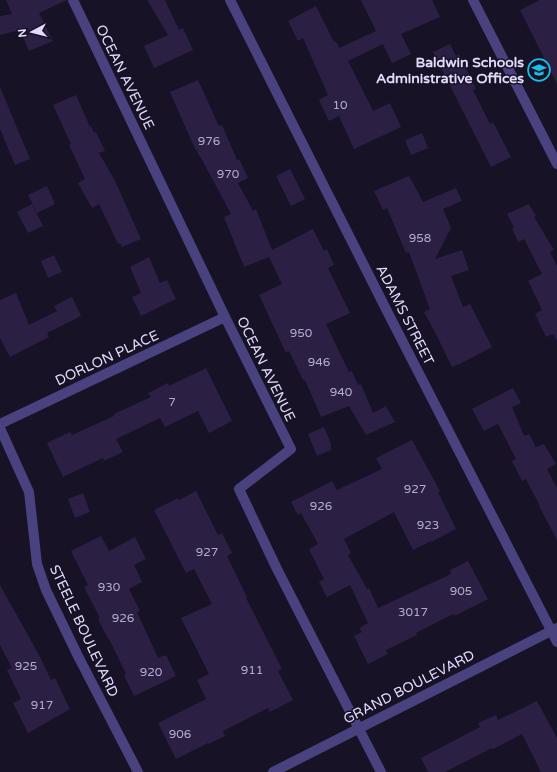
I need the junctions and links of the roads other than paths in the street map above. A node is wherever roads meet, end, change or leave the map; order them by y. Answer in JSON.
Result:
{"nodes":[{"id":1,"x":73,"y":0,"type":"edge"},
{"id":2,"x":230,"y":0,"type":"edge"},
{"id":3,"x":473,"y":0,"type":"edge"},
{"id":4,"x":557,"y":164,"type":"edge"},
{"id":5,"x":225,"y":317,"type":"junction"},
{"id":6,"x":0,"y":424,"type":"edge"},
{"id":7,"x":0,"y":428,"type":"edge"},
{"id":8,"x":554,"y":629,"type":"edge"},
{"id":9,"x":557,"y":642,"type":"edge"},
{"id":10,"x":359,"y":729,"type":"junction"},
{"id":11,"x":138,"y":772,"type":"edge"},
{"id":12,"x":274,"y":772,"type":"edge"},
{"id":13,"x":381,"y":772,"type":"edge"}],
"edges":[{"from":1,"to":5,"type":"street","name":"OCEAN AVENUE"},
{"from":2,"to":8,"type":"street","name":"ADAMS STREET"},
{"from":3,"to":4,"type":"street"},
{"from":5,"to":6,"type":"street","name":"DORLON PLACE"},
{"from":5,"to":10,"type":"street","name":"OCEAN AVENUE"},
{"from":7,"to":11,"type":"street","name":"STEELE BOULEVARD"},
{"from":8,"to":9,"type":"street","name":"ADAMS STREET"},
{"from":8,"to":10,"type":"street","name":"GRAND BOULEVARD"},
{"from":10,"to":12,"type":"street","name":"GRAND BOULEVARD"},
{"from":10,"to":13,"type":"street"}]}
